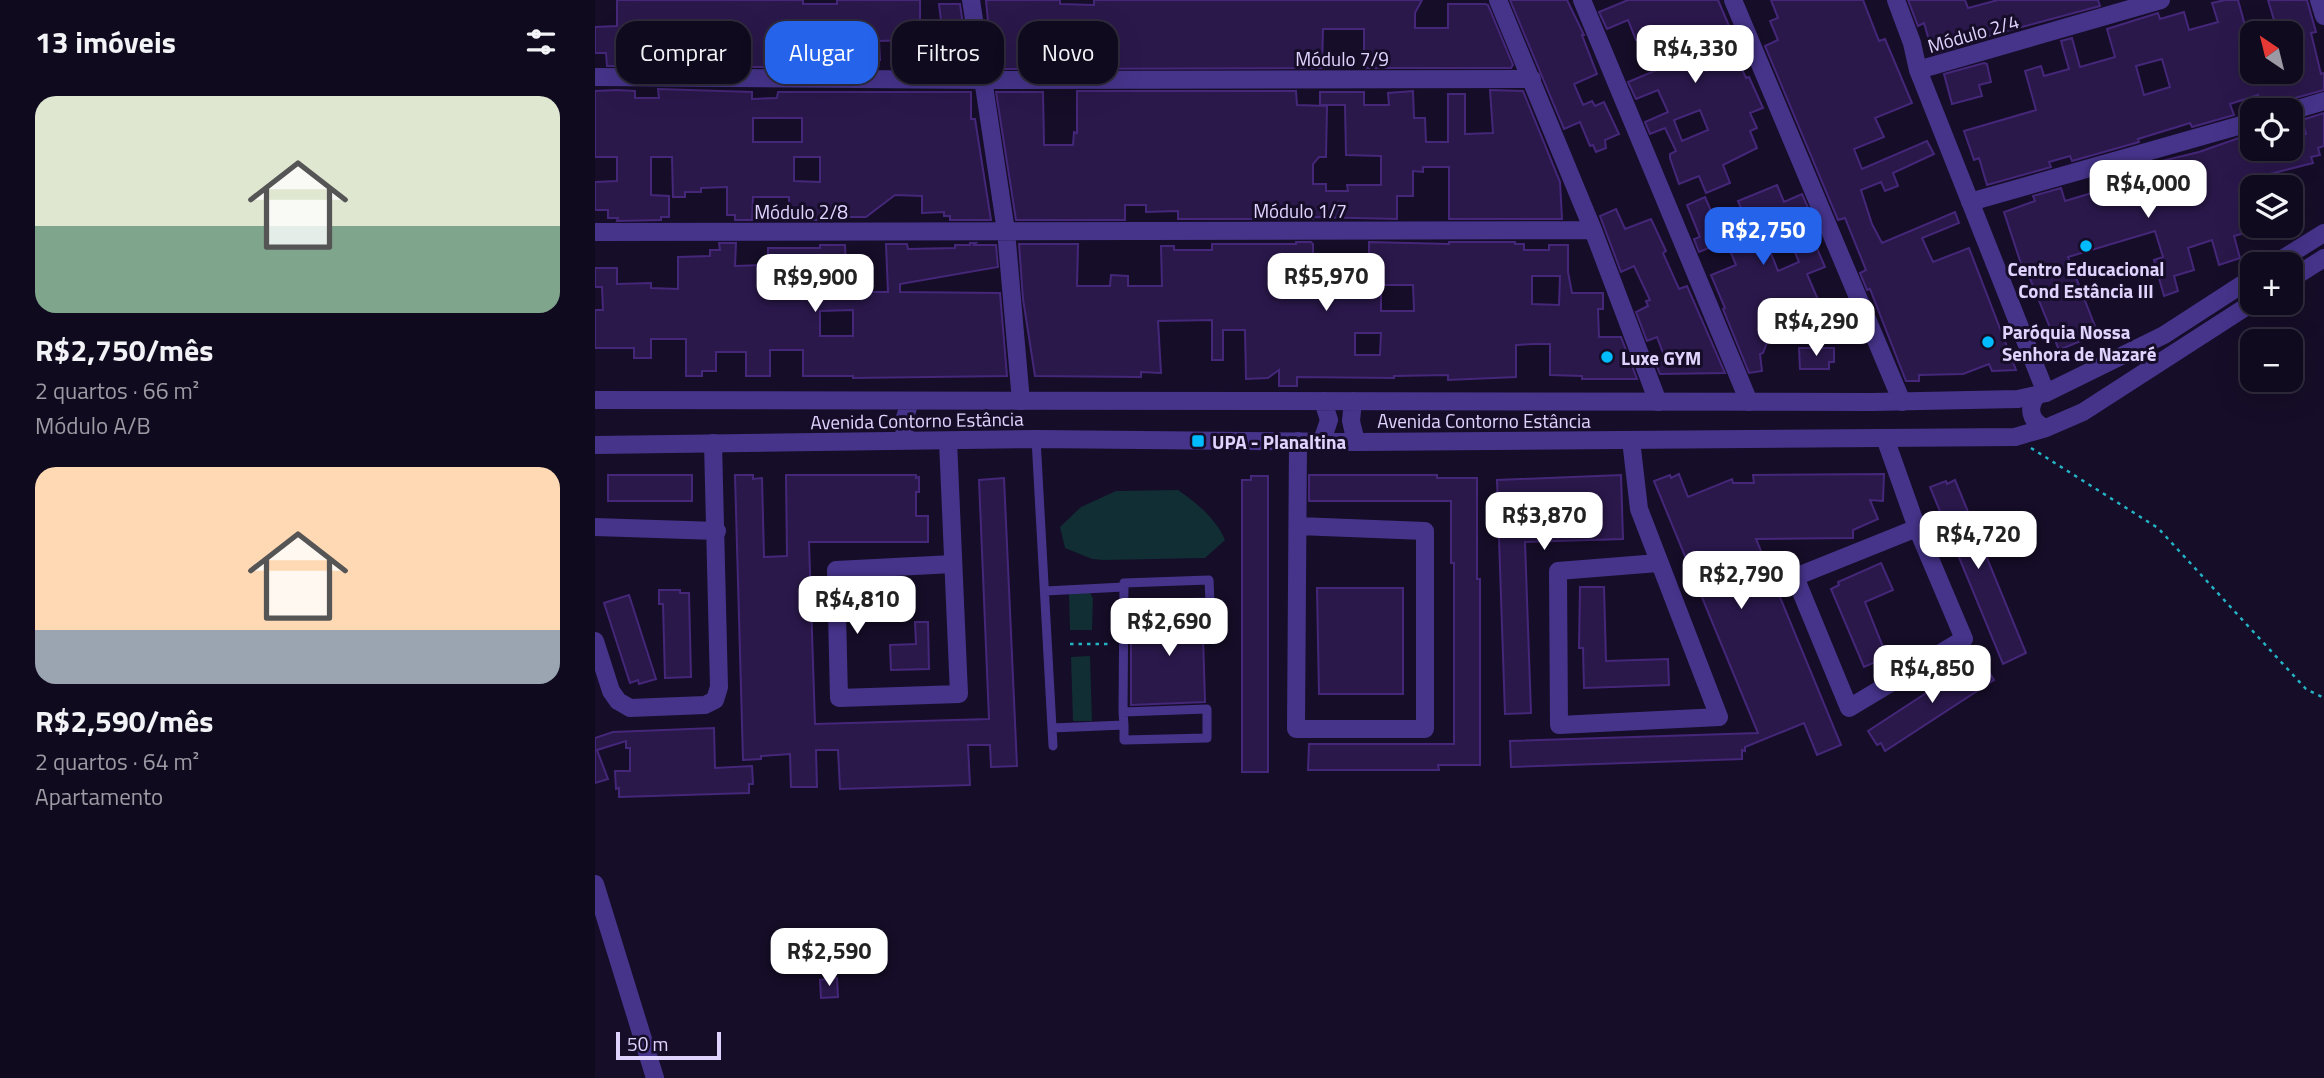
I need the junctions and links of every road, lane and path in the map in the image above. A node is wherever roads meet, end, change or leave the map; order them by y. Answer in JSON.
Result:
{"nodes":[{"id":1,"x":971,"y":0,"type":"edge"},
{"id":2,"x":1498,"y":0,"type":"edge"},
{"id":3,"x":1582,"y":0,"type":"edge"},
{"id":4,"x":1733,"y":0,"type":"edge"},
{"id":5,"x":1896,"y":0,"type":"edge"},
{"id":6,"x":2161,"y":0,"type":"edge"},
{"id":7,"x":2319,"y":0,"type":"edge"},
{"id":8,"x":2324,"y":16,"type":"edge"},
{"id":9,"x":974,"y":21,"type":"edge"},
{"id":10,"x":1919,"y":71,"type":"junction"},
{"id":11,"x":595,"y":77,"type":"edge"},
{"id":12,"x":892,"y":79,"type":"edge"},
{"id":13,"x":1532,"y":79,"type":"junction"},
{"id":14,"x":1004,"y":80,"type":"edge"},
{"id":15,"x":984,"y":84,"type":"edge"},
{"id":16,"x":2324,"y":101,"type":"edge"},
{"id":17,"x":2303,"y":107,"type":"edge"},
{"id":18,"x":2240,"y":125,"type":"edge"},
{"id":19,"x":1970,"y":202,"type":"junction"},
{"id":20,"x":1593,"y":230,"type":"junction"},
{"id":21,"x":1006,"y":231,"type":"junction"},
{"id":22,"x":595,"y":232,"type":"edge"},
{"id":23,"x":2324,"y":233,"type":"edge"},
{"id":24,"x":2293,"y":252,"type":"edge"},
{"id":25,"x":2324,"y":258,"type":"edge"},
{"id":26,"x":2303,"y":271,"type":"edge"},
{"id":27,"x":2240,"y":286,"type":"edge"},
{"id":28,"x":2240,"y":311,"type":"edge"},
{"id":29,"x":2045,"y":392,"type":"junction"},
{"id":30,"x":595,"y":400,"type":"edge"},
{"id":31,"x":909,"y":401,"type":"junction"},
{"id":32,"x":1021,"y":401,"type":"junction"},
{"id":33,"x":1323,"y":401,"type":"junction"},
{"id":34,"x":1353,"y":401,"type":"junction"},
{"id":35,"x":1658,"y":402,"type":"junction"},
{"id":36,"x":1749,"y":402,"type":"junction"},
{"id":37,"x":1902,"y":402,"type":"junction"},
{"id":38,"x":2069,"y":419,"type":"junction"},
{"id":39,"x":2046,"y":428,"type":"junction"},
{"id":40,"x":2015,"y":437,"type":"junction"},
{"id":41,"x":1885,"y":438,"type":"junction"},
{"id":42,"x":1036,"y":439,"type":"junction"},
{"id":43,"x":1631,"y":440,"type":"junction"},
{"id":44,"x":905,"y":441,"type":"junction"},
{"id":45,"x":948,"y":441,"type":"junction"},
{"id":46,"x":1298,"y":441,"type":"junction"},
{"id":47,"x":1322,"y":441,"type":"junction"},
{"id":48,"x":1356,"y":442,"type":"junction"},
{"id":49,"x":713,"y":443,"type":"junction"},
{"id":50,"x":595,"y":445,"type":"edge"},
{"id":51,"x":1298,"y":526,"type":"junction"},
{"id":52,"x":595,"y":527,"type":"edge"},
{"id":53,"x":1917,"y":528,"type":"junction"},
{"id":54,"x":717,"y":531,"type":"junction"},
{"id":55,"x":1658,"y":563,"type":"junction"},
{"id":56,"x":953,"y":564,"type":"junction"},
{"id":57,"x":1124,"y":587,"type":"junction"},
{"id":58,"x":1045,"y":591,"type":"junction"},
{"id":59,"x":1124,"y":604,"type":"junction"},
{"id":60,"x":595,"y":640,"type":"edge"},
{"id":61,"x":1070,"y":644,"type":"dead end"},
{"id":62,"x":1124,"y":644,"type":"junction"},
{"id":63,"x":2324,"y":698,"type":"edge"},
{"id":64,"x":1123,"y":712,"type":"junction"},
{"id":65,"x":1124,"y":725,"type":"junction"},
{"id":66,"x":1052,"y":727,"type":"junction"},
{"id":67,"x":1053,"y":746,"type":"dead end"},
{"id":68,"x":595,"y":884,"type":"edge"},
{"id":69,"x":655,"y":1078,"type":"edge"}],
"edges":[{"from":1,"to":9,"type":"street"},
{"from":2,"to":13,"type":"street"},
{"from":3,"to":36,"type":"street"},
{"from":4,"to":37,"type":"street"},
{"from":5,"to":10,"type":"street"},
{"from":6,"to":10,"type":"street","name":"Módulo 2/4"},
{"from":7,"to":8,"type":"street"},
{"from":10,"to":19,"type":"street"},
{"from":11,"to":12,"type":"street","name":"Módulo 7/9"},
{"from":13,"to":14,"type":"street","name":"Módulo 7/9"},
{"from":13,"to":20,"type":"street"},
{"from":15,"to":21,"type":"street"},
{"from":16,"to":17,"type":"street"},
{"from":18,"to":19,"type":"street"},
{"from":19,"to":29,"type":"street"},
{"from":20,"to":21,"type":"street","name":"Módulo 1/7"},
{"from":20,"to":35,"type":"street"},
{"from":21,"to":22,"type":"street","name":"Módulo 2/8"},
{"from":21,"to":32,"type":"street"},
{"from":23,"to":24,"type":"street"},
{"from":25,"to":26,"type":"street"},
{"from":27,"to":29,"type":"street","name":"Avenida Contorno Estância"},
{"from":28,"to":38,"type":"street","name":"Avenida Contorno Estância"},
{"from":29,"to":37,"type":"street","name":"Avenida Contorno Estância"},
{"from":29,"to":38,"type":"street"},
{"from":29,"to":39,"type":"street"},
{"from":30,"to":31,"type":"street","name":"Avenida Contorno Estância"},
{"from":31,"to":32,"type":"street","name":"Avenida Contorno Estância"},
{"from":31,"to":44,"type":"street"},
{"from":32,"to":33,"type":"street","name":"Avenida Contorno Estância"},
{"from":33,"to":34,"type":"street","name":"Avenida Contorno Estância"},
{"from":33,"to":47,"type":"street"},
{"from":34,"to":35,"type":"street","name":"Avenida Contorno Estância"},
{"from":34,"to":48,"type":"street"},
{"from":35,"to":36,"type":"street","name":"Avenida Contorno Estância"},
{"from":36,"to":37,"type":"street","name":"Avenida Contorno Estância"},
{"from":38,"to":39,"type":"street","name":"Avenida Contorno Estância"},
{"from":39,"to":40,"type":"street","name":"Avenida Contorno Estância"},
{"from":40,"to":41,"type":"street","name":"Avenida Contorno Estância"},
{"from":40,"to":63,"type":"path"},
{"from":41,"to":43,"type":"street","name":"Avenida Contorno Estância"},
{"from":41,"to":53,"type":"street"},
{"from":42,"to":45,"type":"street","name":"Avenida Contorno Estância"},
{"from":42,"to":46,"type":"street","name":"Avenida Contorno Estância"},
{"from":42,"to":58,"type":"lane"},
{"from":43,"to":48,"type":"street","name":"Avenida Contorno Estância"},
{"from":43,"to":55,"type":"street"},
{"from":44,"to":45,"type":"street","name":"Avenida Contorno Estância"},
{"from":44,"to":49,"type":"street","name":"Avenida Contorno Estância"},
{"from":45,"to":56,"type":"street"},
{"from":46,"to":47,"type":"street","name":"Avenida Contorno Estância"},
{"from":46,"to":51,"type":"street"},
{"from":47,"to":48,"type":"street","name":"Avenida Contorno Estância"},
{"from":49,"to":50,"type":"street","name":"Avenida Contorno Estância"},
{"from":49,"to":54,"type":"street"},
{"from":51,"to":51,"type":"street"},
{"from":52,"to":54,"type":"street"},
{"from":53,"to":53,"type":"street"},
{"from":54,"to":60,"type":"street"},
{"from":55,"to":55,"type":"street"},
{"from":56,"to":56,"type":"street"},
{"from":57,"to":58,"type":"lane"},
{"from":57,"to":59,"type":"lane"},
{"from":57,"to":59,"type":"lane"},
{"from":58,"to":66,"type":"lane"},
{"from":59,"to":62,"type":"lane"},
{"from":61,"to":62,"type":"path"},
{"from":62,"to":64,"type":"lane"},
{"from":64,"to":65,"type":"lane"},
{"from":64,"to":65,"type":"lane"},
{"from":65,"to":66,"type":"lane"},
{"from":66,"to":67,"type":"lane"},
{"from":68,"to":69,"type":"street"}]}
